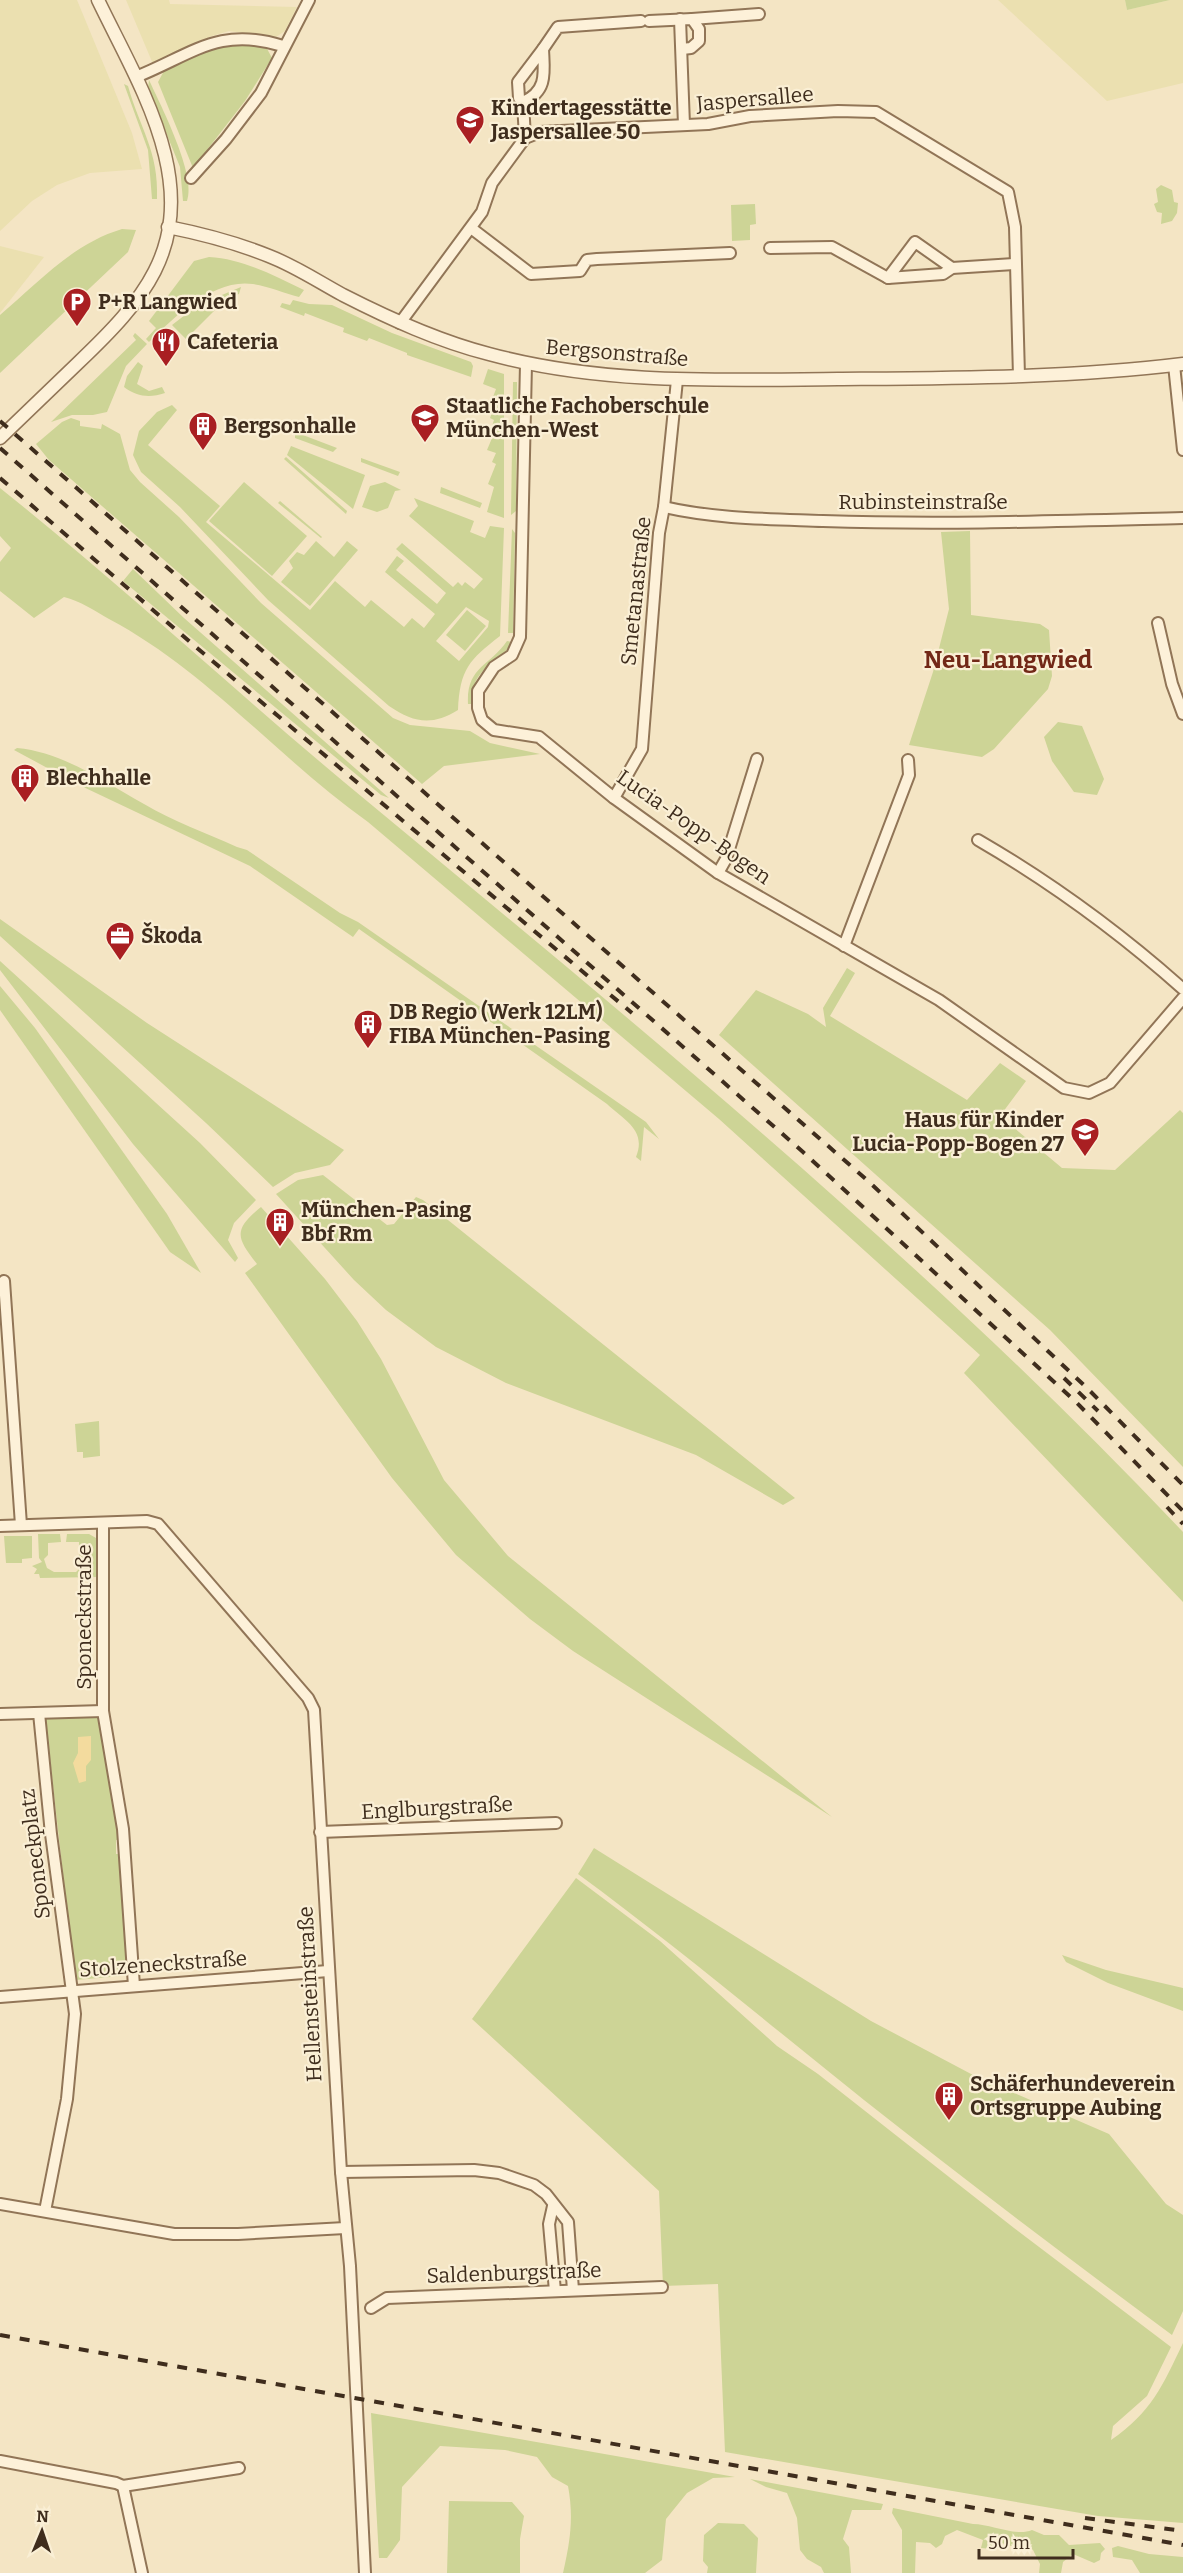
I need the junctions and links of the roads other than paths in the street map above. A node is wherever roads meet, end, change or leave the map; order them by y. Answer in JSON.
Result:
{"nodes":[{"id":1,"x":98,"y":0,"type":"edge"},
{"id":2,"x":309,"y":0,"type":"edge"},
{"id":3,"x":759,"y":14,"type":"dead end"},
{"id":4,"x":686,"y":19,"type":"junction"},
{"id":5,"x":283,"y":46,"type":"junction"},
{"id":6,"x":543,"y":49,"type":"junction"},
{"id":7,"x":682,"y":49,"type":"junction"},
{"id":8,"x":135,"y":77,"type":"junction"},
{"id":9,"x":523,"y":102,"type":"junction"},
{"id":10,"x":684,"y":124,"type":"junction"},
{"id":11,"x":525,"y":138,"type":"junction"},
{"id":12,"x":191,"y":178,"type":"dead end"},
{"id":13,"x":168,"y":228,"type":"junction"},
{"id":14,"x":471,"y":228,"type":"junction"},
{"id":15,"x":770,"y":249,"type":"dead end"},
{"id":16,"x":730,"y":253,"type":"dead end"},
{"id":17,"x":1014,"y":264,"type":"junction"},
{"id":18,"x":952,"y":268,"type":"junction"},
{"id":19,"x":888,"y":278,"type":"junction"},
{"id":20,"x":400,"y":322,"type":"junction"},
{"id":21,"x":526,"y":364,"type":"junction"},
{"id":22,"x":1178,"y":365,"type":"edge"},
{"id":23,"x":1019,"y":376,"type":"junction"},
{"id":24,"x":677,"y":380,"type":"junction"},
{"id":25,"x":0,"y":438,"type":"edge"},
{"id":26,"x":1183,"y":450,"type":"edge"},
{"id":27,"x":664,"y":507,"type":"junction"},
{"id":28,"x":1183,"y":518,"type":"edge"},
{"id":29,"x":1158,"y":623,"type":"dead end"},
{"id":30,"x":1183,"y":714,"type":"edge"},
{"id":31,"x":757,"y":759,"type":"dead end"},
{"id":32,"x":908,"y":760,"type":"dead end"},
{"id":33,"x":614,"y":798,"type":"junction"},
{"id":34,"x":978,"y":840,"type":"dead end"},
{"id":35,"x":718,"y":873,"type":"junction"},
{"id":36,"x":844,"y":946,"type":"junction"},
{"id":37,"x":1183,"y":989,"type":"edge"},
{"id":38,"x":1183,"y":998,"type":"edge"},
{"id":39,"x":3,"y":1281,"type":"dead end"},
{"id":40,"x":103,"y":1523,"type":"junction"},
{"id":41,"x":21,"y":1525,"type":"junction"},
{"id":42,"x":0,"y":1526,"type":"edge"},
{"id":43,"x":103,"y":1711,"type":"junction"},
{"id":44,"x":39,"y":1713,"type":"junction"},
{"id":45,"x":0,"y":1714,"type":"edge"},
{"id":46,"x":555,"y":1823,"type":"dead end"},
{"id":47,"x":320,"y":1832,"type":"junction"},
{"id":48,"x":328,"y":1971,"type":"junction"},
{"id":49,"x":134,"y":1986,"type":"junction"},
{"id":50,"x":72,"y":1991,"type":"junction"},
{"id":51,"x":0,"y":1996,"type":"edge"},
{"id":52,"x":341,"y":2172,"type":"junction"},
{"id":53,"x":0,"y":2204,"type":"edge"},
{"id":54,"x":553,"y":2206,"type":"junction"},
{"id":55,"x":45,"y":2211,"type":"junction"},
{"id":56,"x":345,"y":2228,"type":"junction"},
{"id":57,"x":662,"y":2287,"type":"dead end"},
{"id":58,"x":573,"y":2290,"type":"junction"},
{"id":59,"x":555,"y":2291,"type":"junction"},
{"id":60,"x":371,"y":2307,"type":"dead end"},
{"id":61,"x":0,"y":2461,"type":"edge"},
{"id":62,"x":239,"y":2468,"type":"dead end"},
{"id":63,"x":123,"y":2486,"type":"junction"},
{"id":64,"x":142,"y":2573,"type":"edge"},
{"id":65,"x":365,"y":2573,"type":"edge"}],
"edges":[{"from":1,"to":8,"type":"street"},
{"from":2,"to":5,"type":"street"},
{"from":3,"to":4,"type":"street"},
{"from":4,"to":6,"type":"street"},
{"from":4,"to":7,"type":"street"},
{"from":4,"to":7,"type":"street"},
{"from":5,"to":8,"type":"street"},
{"from":5,"to":12,"type":"street"},
{"from":6,"to":9,"type":"street"},
{"from":6,"to":9,"type":"street"},
{"from":7,"to":10,"type":"street"},
{"from":8,"to":13,"type":"street"},
{"from":9,"to":11,"type":"street"},
{"from":10,"to":11,"type":"street","name":"Jaspersallee"},
{"from":10,"to":17,"type":"street","name":"Jaspersallee"},
{"from":11,"to":14,"type":"street"},
{"from":13,"to":20,"type":"street","name":"Bergsonstraße"},
{"from":13,"to":25,"type":"street"},
{"from":14,"to":16,"type":"street"},
{"from":14,"to":20,"type":"street"},
{"from":15,"to":19,"type":"street"},
{"from":17,"to":18,"type":"street"},
{"from":17,"to":23,"type":"street","name":"Jaspersallee"},
{"from":18,"to":19,"type":"street"},
{"from":18,"to":19,"type":"street"},
{"from":20,"to":21,"type":"street","name":"Bergsonstraße"},
{"from":21,"to":24,"type":"street","name":"Bergsonstraße"},
{"from":21,"to":33,"type":"street","name":"Lucia-Popp-Bogen"},
{"from":22,"to":23,"type":"street","name":"Bergsonstraße"},
{"from":22,"to":26,"type":"street"},
{"from":23,"to":24,"type":"street","name":"Bergsonstraße"},
{"from":24,"to":27,"type":"street","name":"Smetanastraße"},
{"from":27,"to":28,"type":"street","name":"Rubinsteinstraße"},
{"from":27,"to":33,"type":"street","name":"Smetanastraße"},
{"from":29,"to":30,"type":"street"},
{"from":31,"to":35,"type":"street"},
{"from":32,"to":36,"type":"street"},
{"from":33,"to":35,"type":"street","name":"Lucia-Popp-Bogen"},
{"from":34,"to":37,"type":"street"},
{"from":35,"to":36,"type":"street","name":"Lucia-Popp-Bogen"},
{"from":36,"to":38,"type":"street","name":"Lucia-Popp-Bogen"},
{"from":39,"to":41,"type":"street"},
{"from":40,"to":41,"type":"street","name":"Hellensteinstraße"},
{"from":40,"to":43,"type":"street","name":"Sponeckstraße"},
{"from":40,"to":47,"type":"street","name":"Hellensteinstraße"},
{"from":41,"to":42,"type":"street","name":"Hellensteinstraße"},
{"from":43,"to":44,"type":"street"},
{"from":43,"to":49,"type":"street"},
{"from":44,"to":45,"type":"street"},
{"from":44,"to":50,"type":"street","name":"Sponeckplatz"},
{"from":46,"to":47,"type":"street","name":"Englburgstraße"},
{"from":47,"to":48,"type":"street","name":"Hellensteinstraße"},
{"from":48,"to":49,"type":"street","name":"Stolzeneckstraße"},
{"from":48,"to":52,"type":"street","name":"Hellensteinstraße"},
{"from":49,"to":50,"type":"street","name":"Stolzeneckstraße"},
{"from":50,"to":51,"type":"street","name":"Stolzeneckstraße"},
{"from":50,"to":55,"type":"street","name":"Sponeckplatz"},
{"from":52,"to":54,"type":"street"},
{"from":52,"to":56,"type":"street","name":"Hellensteinstraße"},
{"from":53,"to":55,"type":"street"},
{"from":54,"to":58,"type":"street"},
{"from":54,"to":59,"type":"street"},
{"from":55,"to":56,"type":"street"},
{"from":56,"to":65,"type":"street","name":"Hellensteinstraße"},
{"from":57,"to":58,"type":"street","name":"Saldenburgstraße"},
{"from":58,"to":59,"type":"street","name":"Saldenburgstraße"},
{"from":59,"to":60,"type":"street","name":"Saldenburgstraße"},
{"from":61,"to":63,"type":"street"},
{"from":62,"to":63,"type":"street"},
{"from":63,"to":64,"type":"street"}]}
